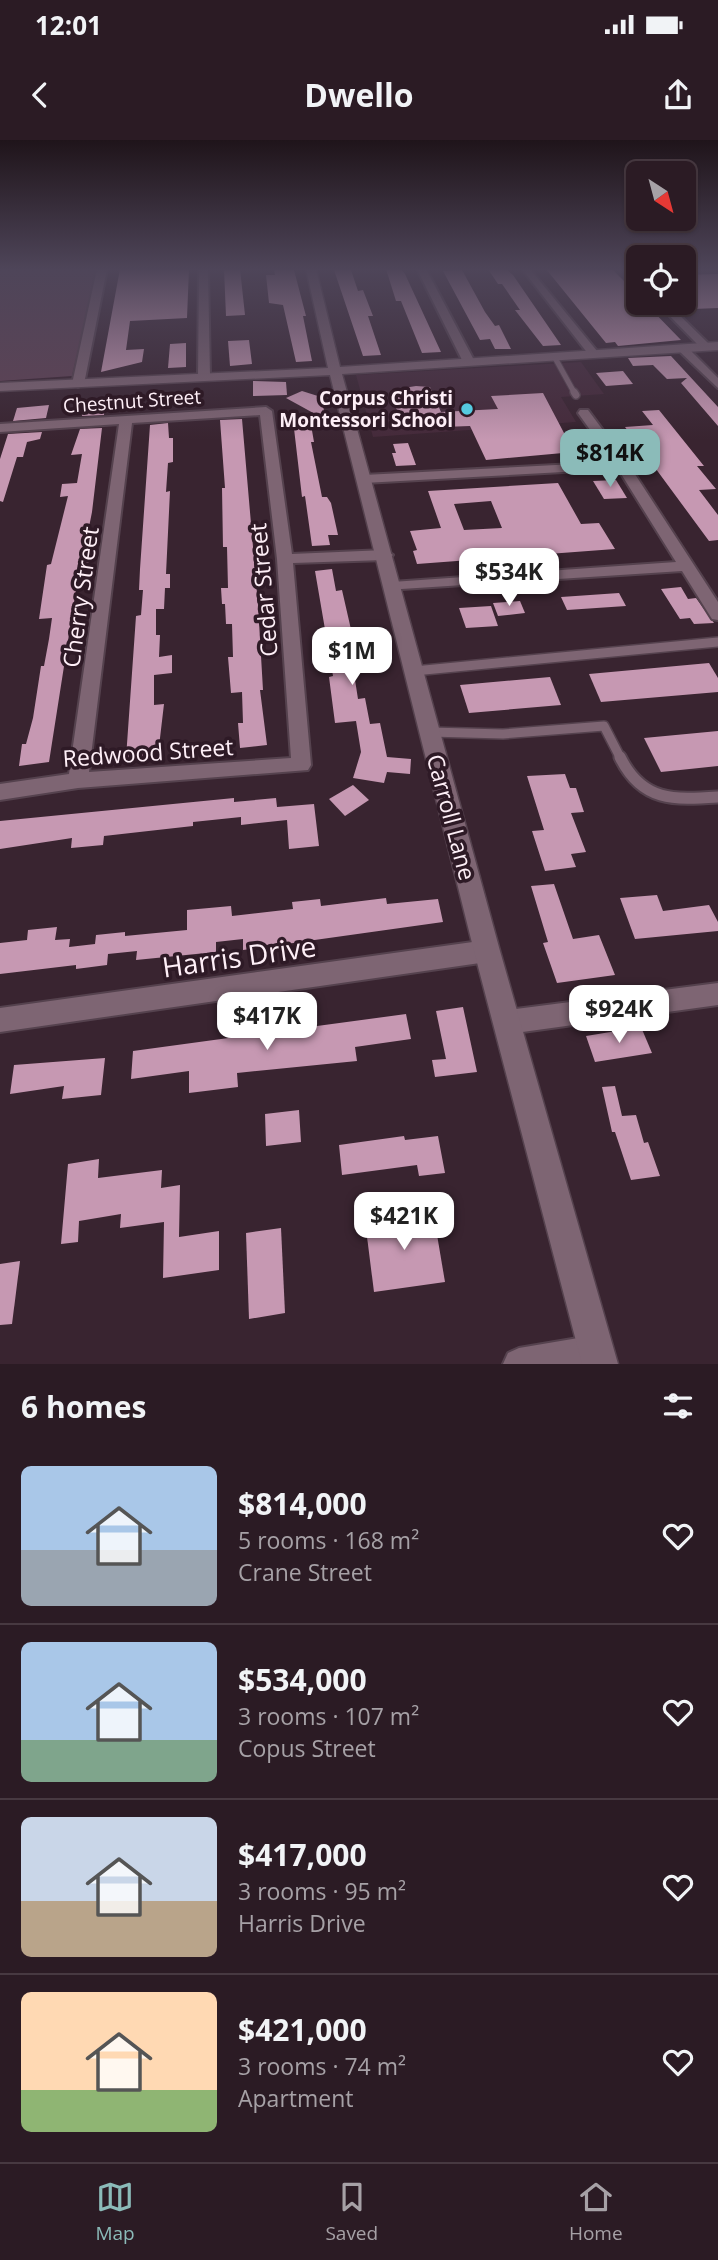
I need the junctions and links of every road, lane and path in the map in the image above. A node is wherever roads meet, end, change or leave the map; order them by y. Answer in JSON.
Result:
{"nodes":[{"id":1,"x":90,"y":326,"type":"edge"},
{"id":2,"x":204,"y":326,"type":"edge"},
{"id":3,"x":325,"y":326,"type":"edge"},
{"id":4,"x":451,"y":326,"type":"edge"},
{"id":5,"x":571,"y":326,"type":"edge"},
{"id":6,"x":688,"y":326,"type":"edge"},
{"id":7,"x":712,"y":347,"type":"edge"},
{"id":8,"x":682,"y":348,"type":"junction"},
{"id":9,"x":593,"y":354,"type":"junction"},
{"id":10,"x":554,"y":356,"type":"junction"},
{"id":11,"x":469,"y":362,"type":"junction"},
{"id":12,"x":335,"y":371,"type":"junction"},
{"id":13,"x":204,"y":377,"type":"junction"},
{"id":14,"x":78,"y":384,"type":"junction"},
{"id":15,"x":718,"y":385,"type":"edge"},
{"id":16,"x":0,"y":387,"type":"edge"},
{"id":17,"x":576,"y":395,"type":"dead end"},
{"id":18,"x":266,"y":411,"type":"joint"},
{"id":19,"x":584,"y":413,"type":"dead end"},
{"id":20,"x":126,"y":421,"type":"junction"},
{"id":21,"x":0,"y":428,"type":"edge"},
{"id":22,"x":622,"y":465,"type":"junction"},
{"id":23,"x":364,"y":479,"type":"junction"},
{"id":24,"x":385,"y":555,"type":"junction"},
{"id":25,"x":285,"y":559,"type":"junction"},
{"id":26,"x":685,"y":566,"type":"junction"},
{"id":27,"x":392,"y":587,"type":"junction"},
{"id":28,"x":718,"y":615,"type":"edge"},
{"id":29,"x":718,"y":642,"type":"edge"},
{"id":30,"x":414,"y":671,"type":"junction"},
{"id":31,"x":430,"y":732,"type":"junction"},
{"id":32,"x":301,"y":765,"type":"joint"},
{"id":33,"x":78,"y":780,"type":"junction"},
{"id":34,"x":0,"y":792,"type":"edge"},
{"id":35,"x":718,"y":797,"type":"edge"},
{"id":36,"x":487,"y":951,"type":"junction"},
{"id":37,"x":718,"y":994,"type":"edge"},
{"id":38,"x":0,"y":1020,"type":"edge"},
{"id":39,"x":508,"y":1022,"type":"junction"},
{"id":40,"x":598,"y":1357,"type":"edge"},
{"id":41,"x":519,"y":1364,"type":"edge"}],
"edges":[{"from":1,"to":14,"type":"street"},
{"from":2,"to":13,"type":"street"},
{"from":3,"to":12,"type":"street","name":"Carroll Lane"},
{"from":4,"to":11,"type":"street"},
{"from":5,"to":9,"type":"street"},
{"from":6,"to":7,"type":"street"},
{"from":7,"to":8,"type":"street"},
{"from":8,"to":9,"type":"street"},
{"from":8,"to":15,"type":"street"},
{"from":9,"to":10,"type":"street"},
{"from":10,"to":11,"type":"street"},
{"from":10,"to":17,"type":"lane"},
{"from":11,"to":12,"type":"street"},
{"from":12,"to":13,"type":"street"},
{"from":12,"to":23,"type":"street","name":"Carroll Lane"},
{"from":13,"to":14,"type":"street"},
{"from":14,"to":16,"type":"street"},
{"from":18,"to":20,"type":"street","name":"Chestnut Street"},
{"from":18,"to":25,"type":"street","name":"Cedar Street"},
{"from":19,"to":22,"type":"street"},
{"from":20,"to":21,"type":"street","name":"Chestnut Street"},
{"from":20,"to":33,"type":"street","name":"Cherry Street"},
{"from":22,"to":23,"type":"street"},
{"from":22,"to":26,"type":"street"},
{"from":23,"to":24,"type":"street","name":"Carroll Lane"},
{"from":24,"to":25,"type":"street"},
{"from":24,"to":27,"type":"street","name":"Carroll Lane"},
{"from":25,"to":32,"type":"street","name":"Cedar Street"},
{"from":26,"to":27,"type":"street"},
{"from":26,"to":28,"type":"street"},
{"from":27,"to":30,"type":"street","name":"Carroll Lane"},
{"from":29,"to":30,"type":"lane"},
{"from":30,"to":31,"type":"street","name":"Carroll Lane"},
{"from":31,"to":35,"type":"lane"},
{"from":31,"to":36,"type":"street","name":"Carroll Lane"},
{"from":32,"to":33,"type":"street","name":"Redwood Street"},
{"from":33,"to":34,"type":"street","name":"Redwood Street"},
{"from":36,"to":38,"type":"street","name":"Harris Drive"},
{"from":36,"to":39,"type":"street","name":"Carroll Lane"},
{"from":37,"to":39,"type":"street"},
{"from":39,"to":40,"type":"street","name":"Carroll Lane"},
{"from":40,"to":41,"type":"street"}]}
